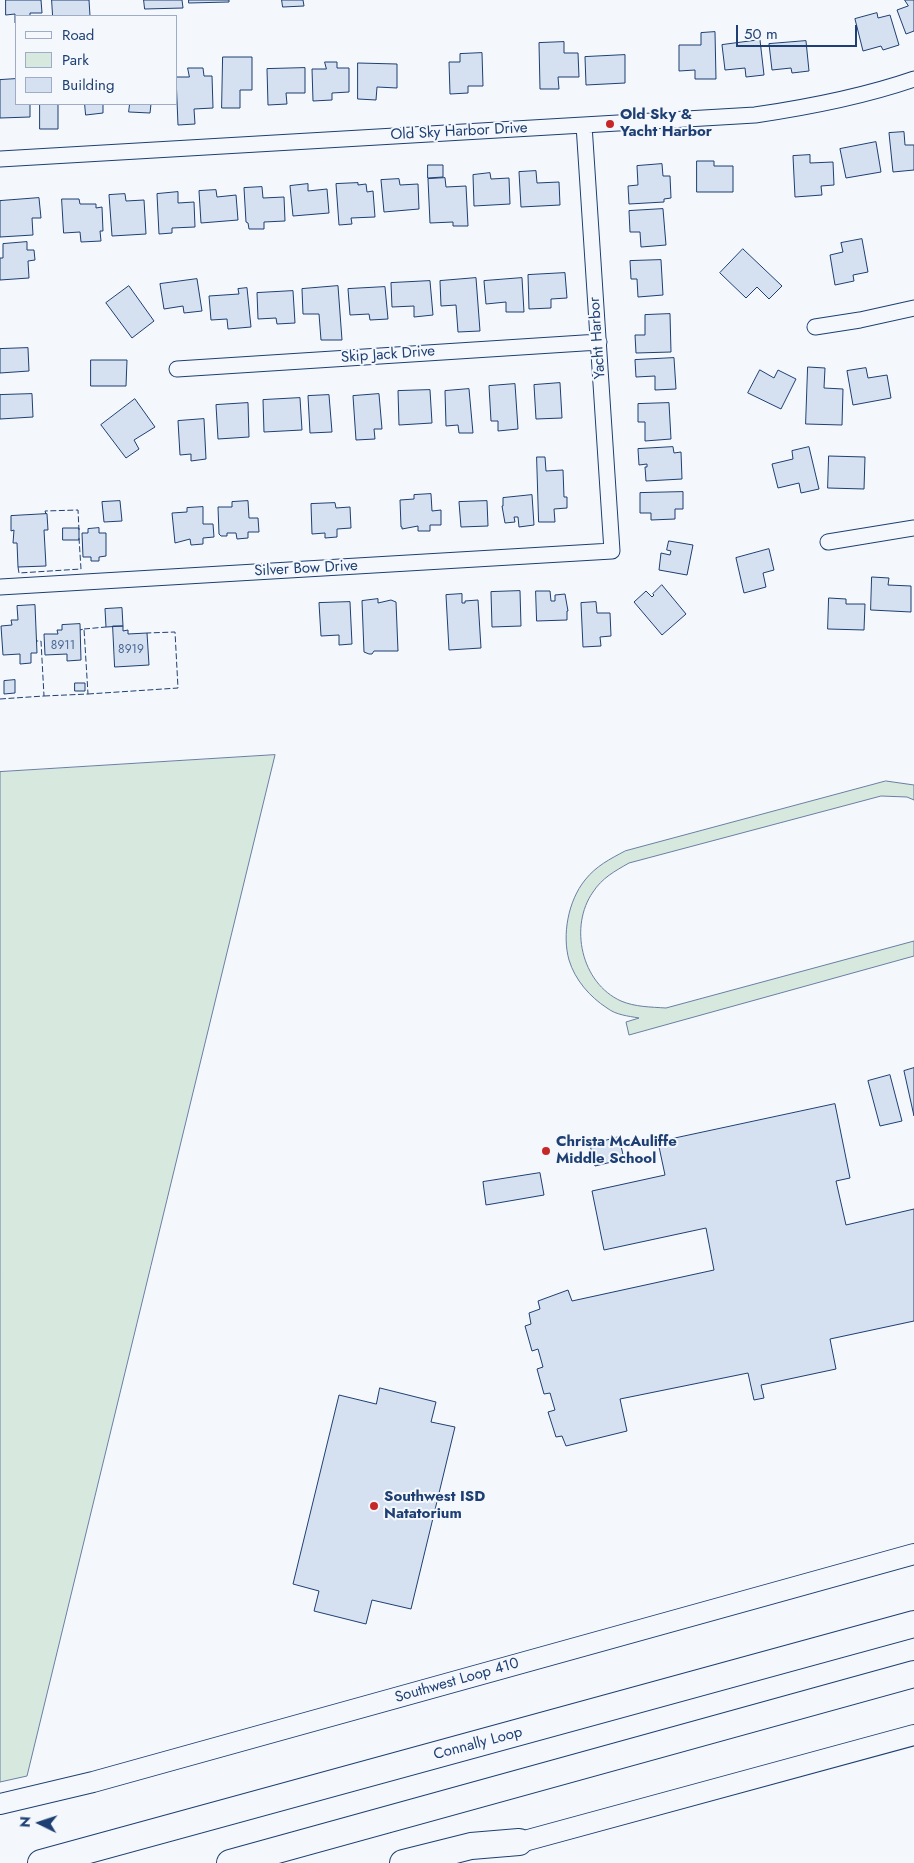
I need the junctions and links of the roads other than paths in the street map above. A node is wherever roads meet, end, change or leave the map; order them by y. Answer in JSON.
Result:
{"nodes":[{"id":1,"x":914,"y":79,"type":"edge"},
{"id":2,"x":584,"y":125,"type":"junction"},
{"id":3,"x":0,"y":159,"type":"edge"},
{"id":4,"x":914,"y":308,"type":"edge"},
{"id":5,"x":815,"y":327,"type":"dead end"},
{"id":6,"x":599,"y":342,"type":"junction"},
{"id":7,"x":177,"y":369,"type":"dead end"},
{"id":8,"x":914,"y":528,"type":"edge"},
{"id":9,"x":828,"y":542,"type":"dead end"},
{"id":10,"x":612,"y":551,"type":"joint"},
{"id":11,"x":0,"y":587,"type":"edge"},
{"id":12,"x":914,"y":1554,"type":"edge"},
{"id":13,"x":914,"y":1624,"type":"edge"},
{"id":14,"x":914,"y":1674,"type":"edge"},
{"id":15,"x":914,"y":1736,"type":"edge"},
{"id":16,"x":0,"y":1804,"type":"edge"},
{"id":17,"x":519,"y":1842,"type":"junction"},
{"id":18,"x":46,"y":1862,"type":"edge"},
{"id":19,"x":25,"y":1863,"type":"edge"},
{"id":20,"x":230,"y":1863,"type":"edge"},
{"id":21,"x":403,"y":1863,"type":"edge"},
{"id":22,"x":443,"y":1863,"type":"edge"}],
"edges":[{"from":1,"to":2,"type":"street","name":"Old Sky Harbor Drive"},
{"from":2,"to":3,"type":"street","name":"Old Sky Harbor Drive"},
{"from":2,"to":6,"type":"street","name":"Yacht Harbor"},
{"from":4,"to":5,"type":"street"},
{"from":6,"to":7,"type":"street","name":"Skip Jack Drive"},
{"from":6,"to":10,"type":"street","name":"Yacht Harbor"},
{"from":8,"to":9,"type":"street"},
{"from":10,"to":11,"type":"street","name":"Silver Bow Drive"},
{"from":12,"to":16,"type":"main road","name":"Southwest Loop 410"},
{"from":13,"to":18,"type":"highway","name":"Connally Loop"},
{"from":14,"to":20,"type":"highway"},
{"from":15,"to":17,"type":"main road"},
{"from":17,"to":21,"type":"highway"},
{"from":17,"to":22,"type":"main road"},
{"from":18,"to":19,"type":"highway","name":"Connally Loop"}]}
